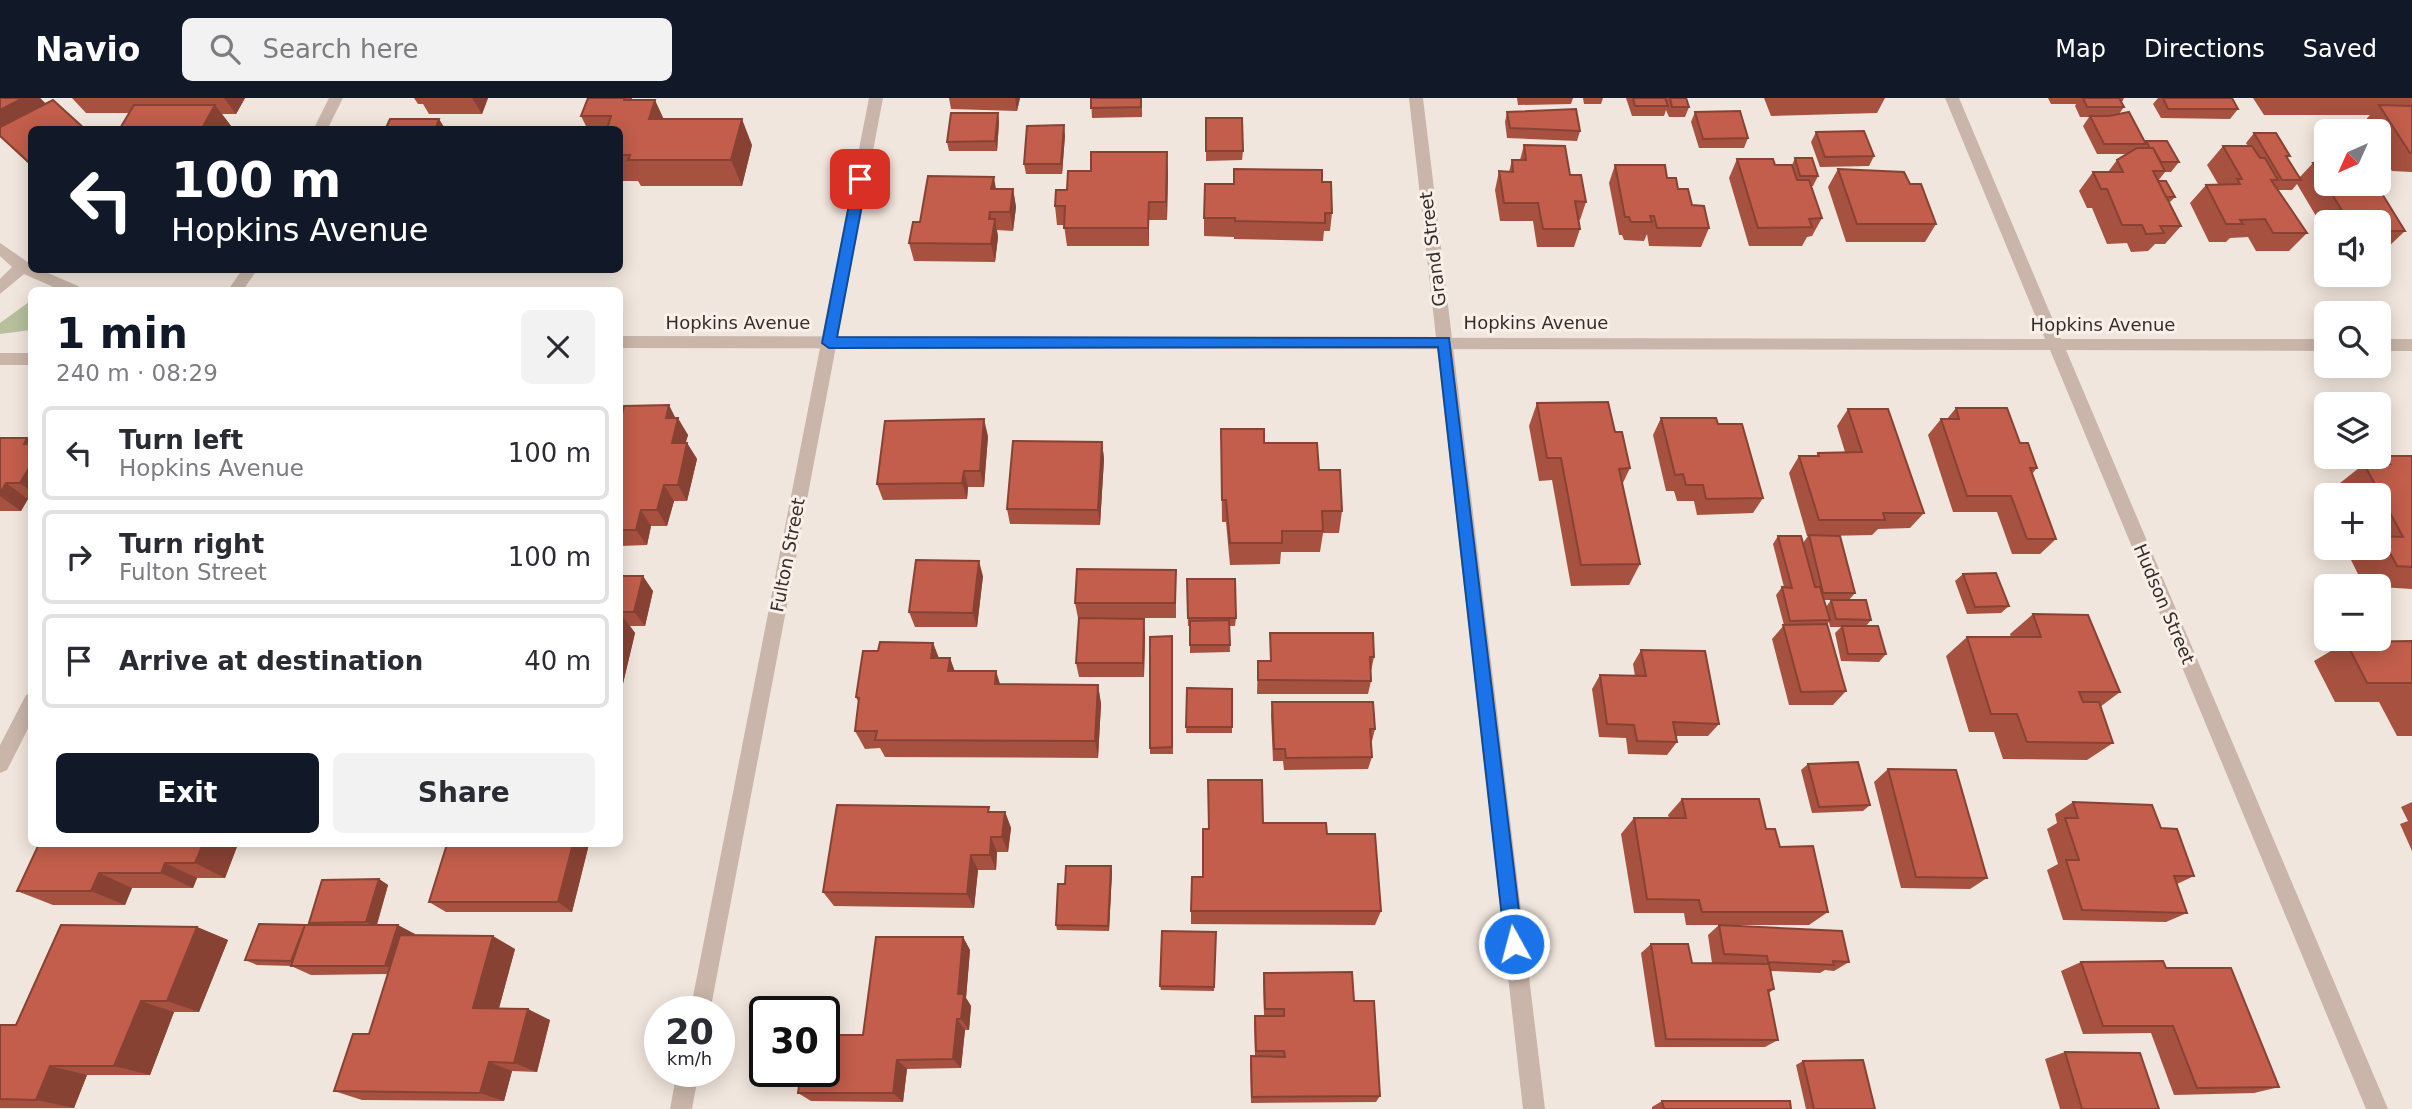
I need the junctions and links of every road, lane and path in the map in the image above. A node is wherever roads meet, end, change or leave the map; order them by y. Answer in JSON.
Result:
{"nodes":[{"id":1,"x":336,"y":98,"type":"edge"},
{"id":2,"x":876,"y":98,"type":"edge"},
{"id":3,"x":1416,"y":98,"type":"edge"},
{"id":4,"x":1952,"y":98,"type":"edge"},
{"id":5,"x":322,"y":126,"type":"edge"},
{"id":6,"x":0,"y":248,"type":"edge"},
{"id":7,"x":22,"y":267,"type":"junction"},
{"id":8,"x":28,"y":270,"type":"edge"},
{"id":9,"x":35,"y":273,"type":"edge"},
{"id":10,"x":66,"y":287,"type":"edge"},
{"id":11,"x":0,"y":288,"type":"edge"},
{"id":12,"x":623,"y":342,"type":"edge"},
{"id":13,"x":1444,"y":342,"type":"junction"},
{"id":14,"x":829,"y":343,"type":"junction"},
{"id":15,"x":2055,"y":344,"type":"junction"},
{"id":16,"x":2314,"y":345,"type":"edge"},
{"id":17,"x":2391,"y":345,"type":"edge"},
{"id":18,"x":2412,"y":345,"type":"edge"},
{"id":19,"x":0,"y":359,"type":"edge"},
{"id":20,"x":28,"y":359,"type":"edge"},
{"id":21,"x":28,"y":709,"type":"edge"},
{"id":22,"x":0,"y":764,"type":"edge"},
{"id":23,"x":703,"y":996,"type":"edge"},
{"id":24,"x":685,"y":1087,"type":"edge"},
{"id":25,"x":681,"y":1109,"type":"edge"},
{"id":26,"x":1534,"y":1109,"type":"edge"},
{"id":27,"x":2377,"y":1109,"type":"edge"}],
"edges":[{"from":1,"to":5,"type":"street"},
{"from":2,"to":14,"type":"street","name":"Fulton Street"},
{"from":3,"to":13,"type":"street","name":"Grand Street"},
{"from":4,"to":15,"type":"street","name":"Hudson Street"},
{"from":6,"to":7,"type":"street"},
{"from":7,"to":8,"type":"street"},
{"from":7,"to":11,"type":"street"},
{"from":9,"to":10,"type":"street"},
{"from":12,"to":14,"type":"street","name":"Hopkins Avenue"},
{"from":13,"to":14,"type":"street","name":"Hopkins Avenue"},
{"from":13,"to":15,"type":"street","name":"Hopkins Avenue"},
{"from":13,"to":26,"type":"street","name":"Grand Street"},
{"from":14,"to":23,"type":"street","name":"Fulton Street"},
{"from":15,"to":16,"type":"street","name":"Hopkins Avenue"},
{"from":15,"to":27,"type":"street","name":"Hudson Street"},
{"from":17,"to":18,"type":"street"},
{"from":19,"to":20,"type":"street"},
{"from":21,"to":22,"type":"street"},
{"from":24,"to":25,"type":"street"}]}
